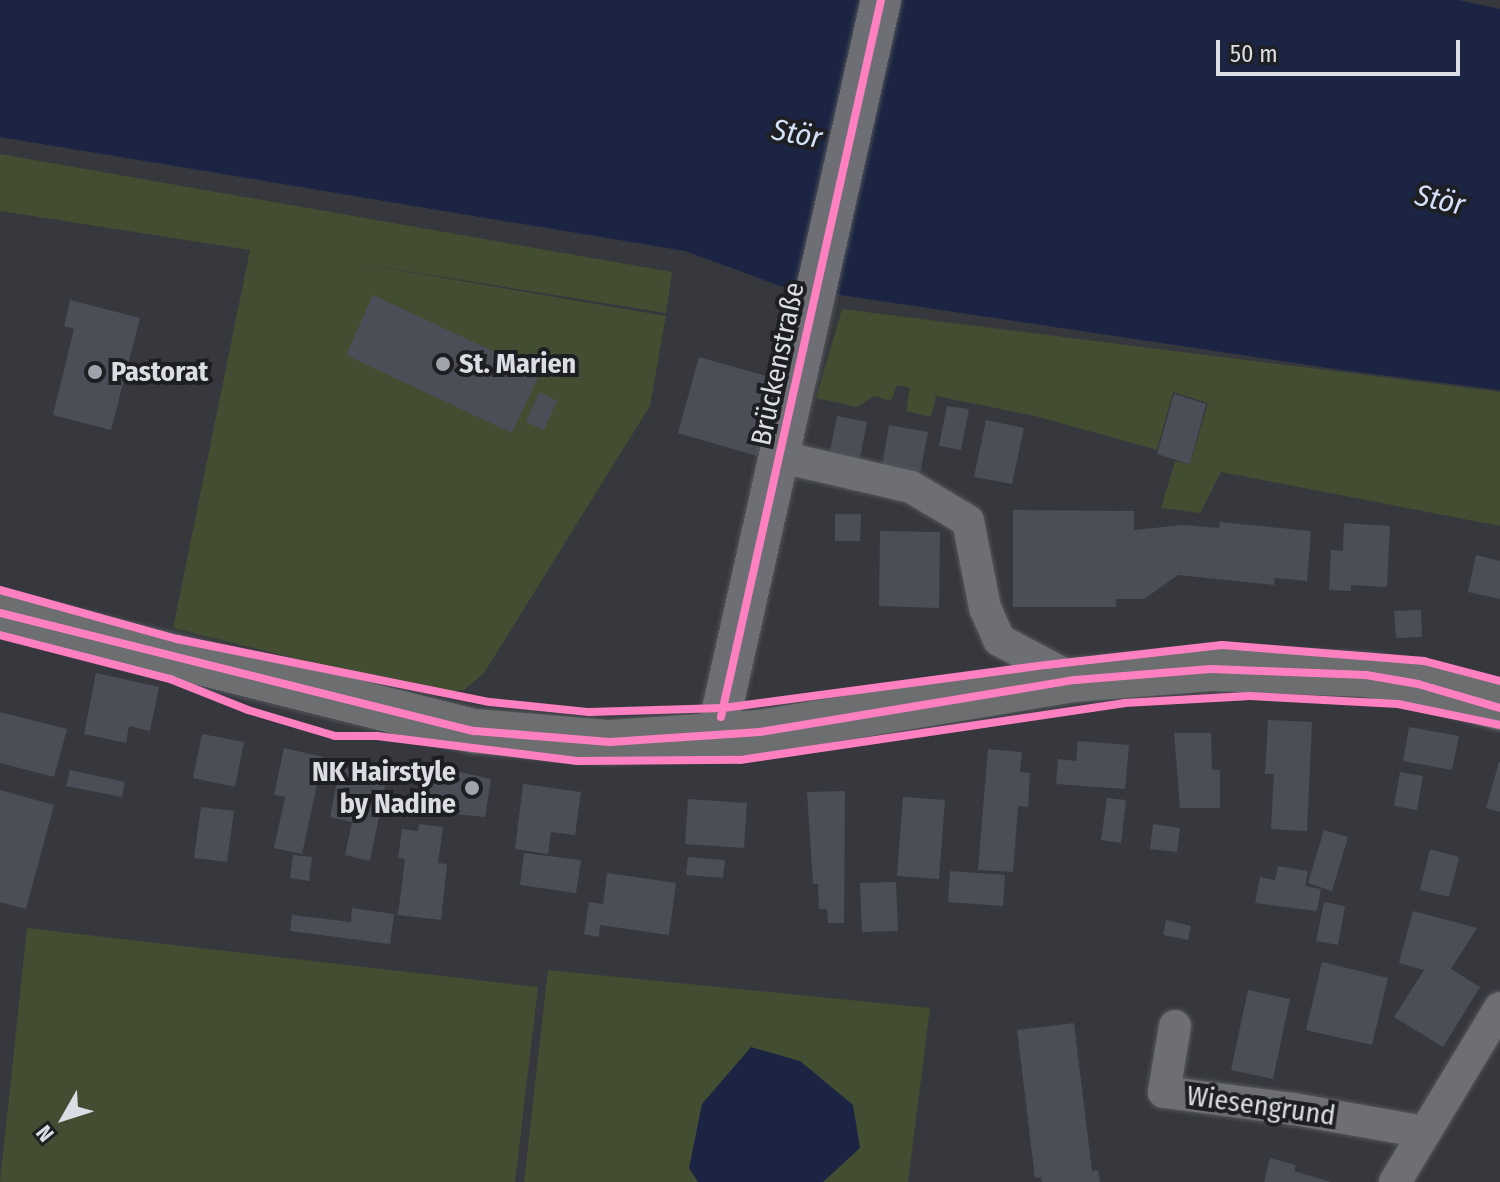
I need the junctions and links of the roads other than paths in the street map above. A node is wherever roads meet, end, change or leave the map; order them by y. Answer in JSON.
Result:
{"nodes":[{"id":1,"x":881,"y":0,"type":"edge"},
{"id":2,"x":781,"y":457,"type":"junction"},
{"id":3,"x":0,"y":613,"type":"edge"},
{"id":4,"x":1075,"y":680,"type":"junction"},
{"id":5,"x":1500,"y":708,"type":"edge"},
{"id":6,"x":716,"y":737,"type":"junction"},
{"id":7,"x":1500,"y":1008,"type":"edge"},
{"id":8,"x":1175,"y":1026,"type":"dead end"},
{"id":9,"x":1424,"y":1132,"type":"junction"},
{"id":10,"x":1395,"y":1182,"type":"edge"}],
"edges":[{"from":1,"to":2,"type":"street","name":"Brückenstraße"},
{"from":2,"to":4,"type":"street"},
{"from":2,"to":6,"type":"street","name":"Brückenstraße"},
{"from":3,"to":6,"type":"main road"},
{"from":4,"to":5,"type":"main road"},
{"from":4,"to":6,"type":"main road"},
{"from":7,"to":9,"type":"street"},
{"from":8,"to":9,"type":"street","name":"Wiesengrund"},
{"from":9,"to":10,"type":"street"}]}
